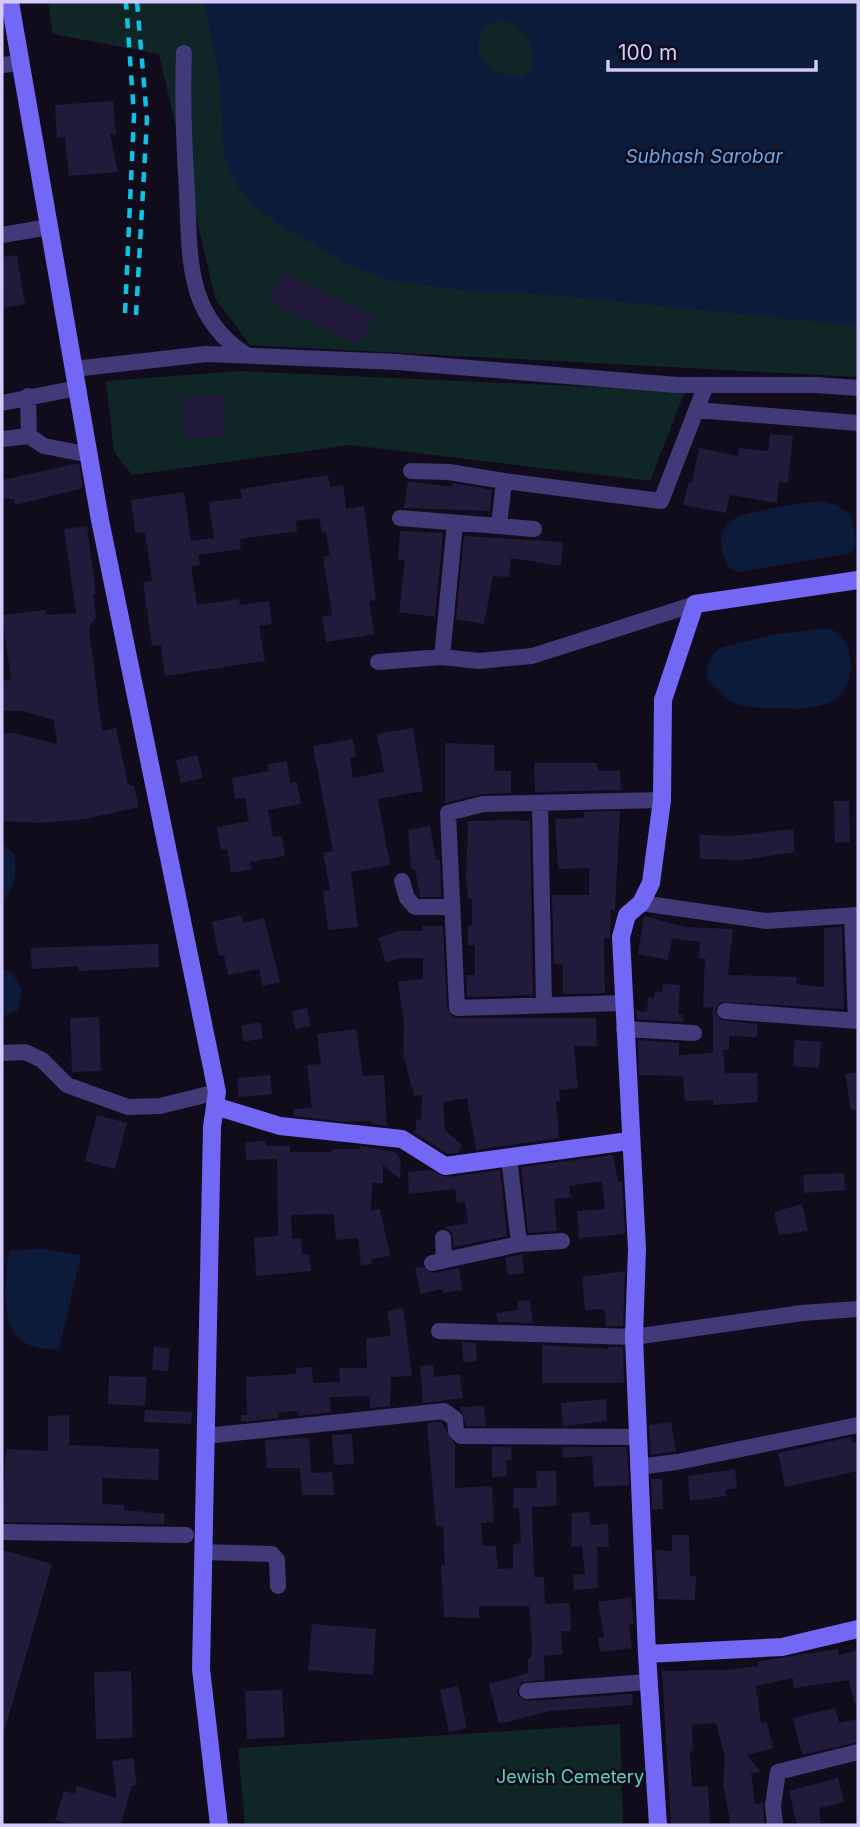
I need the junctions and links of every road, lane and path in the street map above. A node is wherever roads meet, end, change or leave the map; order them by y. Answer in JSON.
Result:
{"nodes":[{"id":1,"x":10,"y":2,"type":"edge"},
{"id":2,"x":184,"y":53,"type":"dead end"},
{"id":3,"x":21,"y":63,"type":"junction"},
{"id":4,"x":2,"y":65,"type":"edge"},
{"id":5,"x":49,"y":227,"type":"junction"},
{"id":6,"x":2,"y":234,"type":"edge"},
{"id":7,"x":247,"y":355,"type":"junction"},
{"id":8,"x":74,"y":369,"type":"junction"},
{"id":9,"x":706,"y":385,"type":"junction"},
{"id":10,"x":78,"y":388,"type":"junction"},
{"id":11,"x":858,"y":388,"type":"edge"},
{"id":12,"x":28,"y":396,"type":"junction"},
{"id":13,"x":2,"y":403,"type":"edge"},
{"id":14,"x":696,"y":410,"type":"junction"},
{"id":15,"x":858,"y":423,"type":"edge"},
{"id":16,"x":29,"y":436,"type":"junction"},
{"id":17,"x":2,"y":439,"type":"edge"},
{"id":18,"x":90,"y":455,"type":"junction"},
{"id":19,"x":411,"y":471,"type":"dead end"},
{"id":20,"x":504,"y":481,"type":"junction"},
{"id":21,"x":400,"y":518,"type":"dead end"},
{"id":22,"x":455,"y":523,"type":"junction"},
{"id":23,"x":499,"y":526,"type":"junction"},
{"id":24,"x":534,"y":529,"type":"dead end"},
{"id":25,"x":858,"y":580,"type":"edge"},
{"id":26,"x":695,"y":604,"type":"junction"},
{"id":27,"x":442,"y":657,"type":"junction"},
{"id":28,"x":378,"y":662,"type":"dead end"},
{"id":29,"x":662,"y":800,"type":"junction"},
{"id":30,"x":540,"y":803,"type":"junction"},
{"id":31,"x":402,"y":881,"type":"dead end"},
{"id":32,"x":641,"y":903,"type":"junction"},
{"id":33,"x":452,"y":907,"type":"junction"},
{"id":34,"x":855,"y":915,"type":"edge"},
{"id":35,"x":622,"y":1003,"type":"junction"},
{"id":36,"x":544,"y":1005,"type":"junction"},
{"id":37,"x":725,"y":1011,"type":"dead end"},
{"id":38,"x":857,"y":1021,"type":"edge"},
{"id":39,"x":624,"y":1029,"type":"junction"},
{"id":40,"x":694,"y":1033,"type":"dead end"},
{"id":41,"x":2,"y":1053,"type":"edge"},
{"id":42,"x":216,"y":1099,"type":"junction"},
{"id":43,"x":629,"y":1141,"type":"junction"},
{"id":44,"x":509,"y":1157,"type":"junction"},
{"id":45,"x":443,"y":1238,"type":"dead end"},
{"id":46,"x":562,"y":1241,"type":"dead end"},
{"id":47,"x":519,"y":1244,"type":"junction"},
{"id":48,"x":858,"y":1310,"type":"edge"},
{"id":49,"x":439,"y":1331,"type":"dead end"},
{"id":50,"x":634,"y":1337,"type":"junction"},
{"id":51,"x":858,"y":1426,"type":"edge"},
{"id":52,"x":206,"y":1436,"type":"junction"},
{"id":53,"x":636,"y":1437,"type":"junction"},
{"id":54,"x":638,"y":1467,"type":"junction"},
{"id":55,"x":2,"y":1532,"type":"edge"},
{"id":56,"x":186,"y":1535,"type":"dead end"},
{"id":57,"x":203,"y":1552,"type":"junction"},
{"id":58,"x":278,"y":1586,"type":"dead end"},
{"id":59,"x":858,"y":1629,"type":"edge"},
{"id":60,"x":646,"y":1654,"type":"junction"},
{"id":61,"x":648,"y":1682,"type":"junction"},
{"id":62,"x":527,"y":1691,"type":"dead end"},
{"id":63,"x":858,"y":1752,"type":"edge"},
{"id":64,"x":219,"y":1825,"type":"edge"},
{"id":65,"x":658,"y":1825,"type":"edge"},
{"id":66,"x":775,"y":1825,"type":"edge"}],
"edges":[{"from":1,"to":3,"type":"street"},
{"from":2,"to":7,"type":"street"},
{"from":3,"to":4,"type":"street"},
{"from":3,"to":5,"type":"street"},
{"from":5,"to":6,"type":"street"},
{"from":5,"to":8,"type":"street"},
{"from":7,"to":8,"type":"street"},
{"from":7,"to":9,"type":"street"},
{"from":8,"to":10,"type":"street"},
{"from":9,"to":11,"type":"street"},
{"from":9,"to":14,"type":"street"},
{"from":10,"to":12,"type":"street"},
{"from":10,"to":18,"type":"street"},
{"from":12,"to":13,"type":"street"},
{"from":12,"to":16,"type":"street"},
{"from":14,"to":15,"type":"street"},
{"from":14,"to":20,"type":"street"},
{"from":16,"to":17,"type":"street"},
{"from":16,"to":18,"type":"street"},
{"from":18,"to":42,"type":"street"},
{"from":19,"to":20,"type":"street"},
{"from":20,"to":23,"type":"street"},
{"from":21,"to":22,"type":"street"},
{"from":22,"to":23,"type":"street"},
{"from":22,"to":27,"type":"street"},
{"from":23,"to":24,"type":"street"},
{"from":25,"to":26,"type":"street"},
{"from":26,"to":27,"type":"street"},
{"from":26,"to":29,"type":"street"},
{"from":27,"to":28,"type":"street"},
{"from":29,"to":30,"type":"street"},
{"from":29,"to":32,"type":"street"},
{"from":30,"to":33,"type":"street"},
{"from":30,"to":36,"type":"street"},
{"from":31,"to":33,"type":"street"},
{"from":32,"to":34,"type":"street"},
{"from":32,"to":35,"type":"street"},
{"from":33,"to":36,"type":"street"},
{"from":34,"to":38,"type":"street"},
{"from":35,"to":36,"type":"street"},
{"from":35,"to":39,"type":"street"},
{"from":37,"to":38,"type":"street"},
{"from":39,"to":40,"type":"street"},
{"from":39,"to":43,"type":"street"},
{"from":41,"to":42,"type":"street"},
{"from":42,"to":44,"type":"street"},
{"from":42,"to":52,"type":"street"},
{"from":43,"to":44,"type":"street"},
{"from":43,"to":50,"type":"street"},
{"from":44,"to":47,"type":"street"},
{"from":45,"to":47,"type":"street"},
{"from":46,"to":47,"type":"street"},
{"from":48,"to":50,"type":"street"},
{"from":49,"to":50,"type":"street"},
{"from":50,"to":53,"type":"street"},
{"from":51,"to":54,"type":"street"},
{"from":52,"to":53,"type":"street"},
{"from":52,"to":57,"type":"street"},
{"from":53,"to":54,"type":"street"},
{"from":54,"to":60,"type":"street"},
{"from":55,"to":56,"type":"street"},
{"from":57,"to":58,"type":"street"},
{"from":57,"to":64,"type":"street"},
{"from":59,"to":60,"type":"street"},
{"from":60,"to":61,"type":"street"},
{"from":61,"to":62,"type":"street"},
{"from":61,"to":65,"type":"street"},
{"from":63,"to":66,"type":"street"}]}
